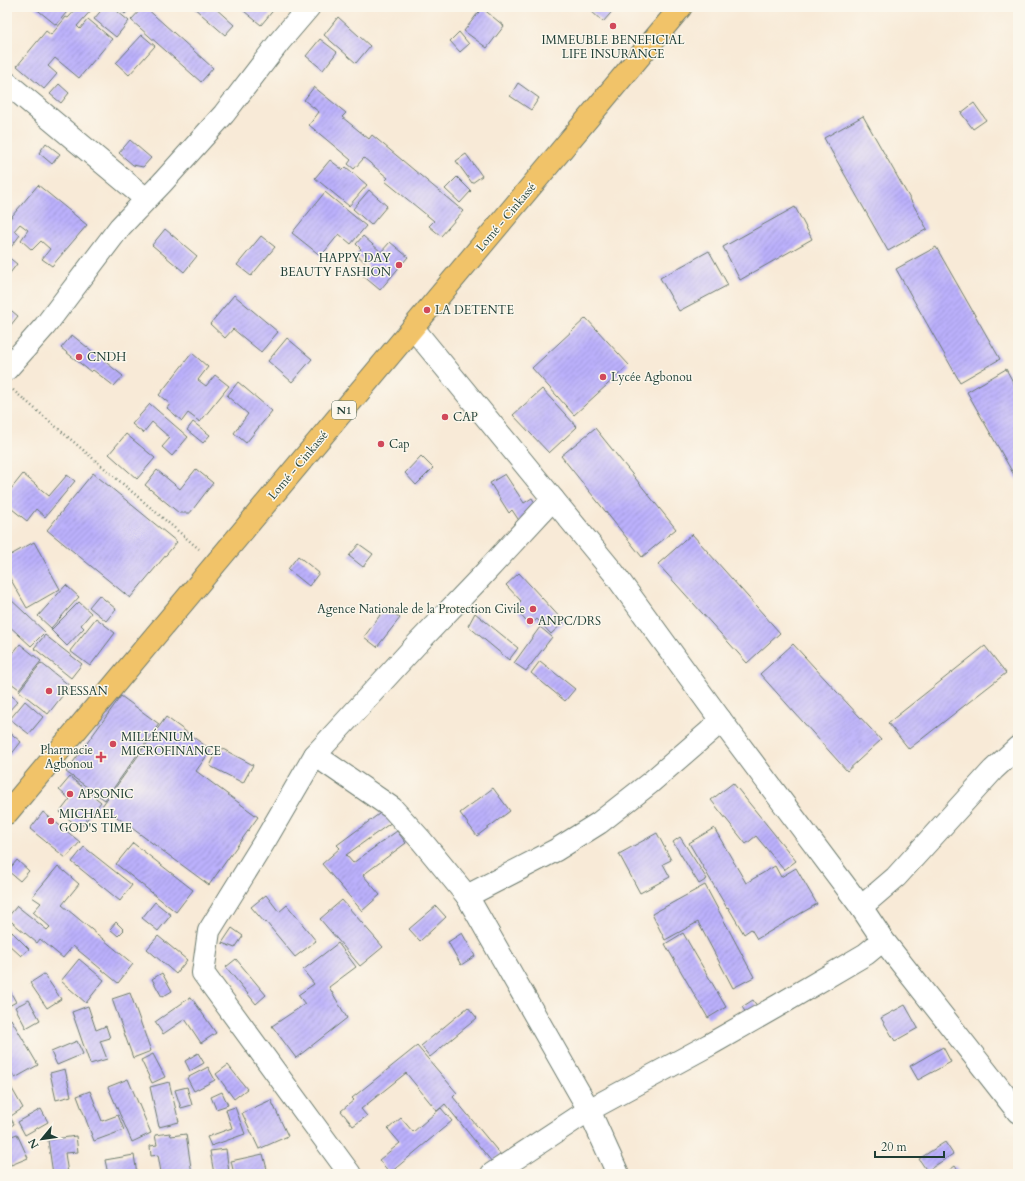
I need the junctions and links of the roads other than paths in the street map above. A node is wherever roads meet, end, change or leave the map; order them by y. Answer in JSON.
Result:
{"nodes":[{"id":1,"x":309,"y":7,"type":"edge"},
{"id":2,"x":681,"y":7,"type":"edge"},
{"id":3,"x":7,"y":83,"type":"edge"},
{"id":4,"x":146,"y":199,"type":"junction"},
{"id":5,"x":413,"y":328,"type":"junction"},
{"id":6,"x":10,"y":379,"type":"edge"},
{"id":7,"x":553,"y":498,"type":"junction"},
{"id":8,"x":720,"y":719,"type":"junction"},
{"id":9,"x":1018,"y":747,"type":"edge"},
{"id":10,"x":315,"y":755,"type":"junction"},
{"id":11,"x":7,"y":813,"type":"edge"},
{"id":12,"x":467,"y":896,"type":"junction"},
{"id":13,"x":861,"y":907,"type":"junction"},
{"id":14,"x":883,"y":940,"type":"junction"},
{"id":15,"x":589,"y":1110,"type":"junction"},
{"id":16,"x":1018,"y":1112,"type":"edge"},
{"id":17,"x":350,"y":1174,"type":"edge"},
{"id":18,"x":492,"y":1174,"type":"edge"},
{"id":19,"x":618,"y":1174,"type":"edge"}],
"edges":[{"from":1,"to":4,"type":"street"},
{"from":2,"to":5,"type":"highway","name":"Lomé - Cinkassé","number":"N1"},
{"from":3,"to":4,"type":"street"},
{"from":4,"to":6,"type":"street"},
{"from":5,"to":7,"type":"street"},
{"from":5,"to":11,"type":"highway","name":"Lomé - Cinkassé","number":"N1"},
{"from":7,"to":8,"type":"street"},
{"from":7,"to":10,"type":"street"},
{"from":8,"to":12,"type":"street"},
{"from":8,"to":13,"type":"street"},
{"from":9,"to":13,"type":"street"},
{"from":10,"to":12,"type":"street"},
{"from":10,"to":17,"type":"street"},
{"from":12,"to":15,"type":"street"},
{"from":13,"to":14,"type":"street"},
{"from":14,"to":15,"type":"street"},
{"from":14,"to":16,"type":"street"},
{"from":15,"to":18,"type":"street"},
{"from":15,"to":19,"type":"street"}]}
